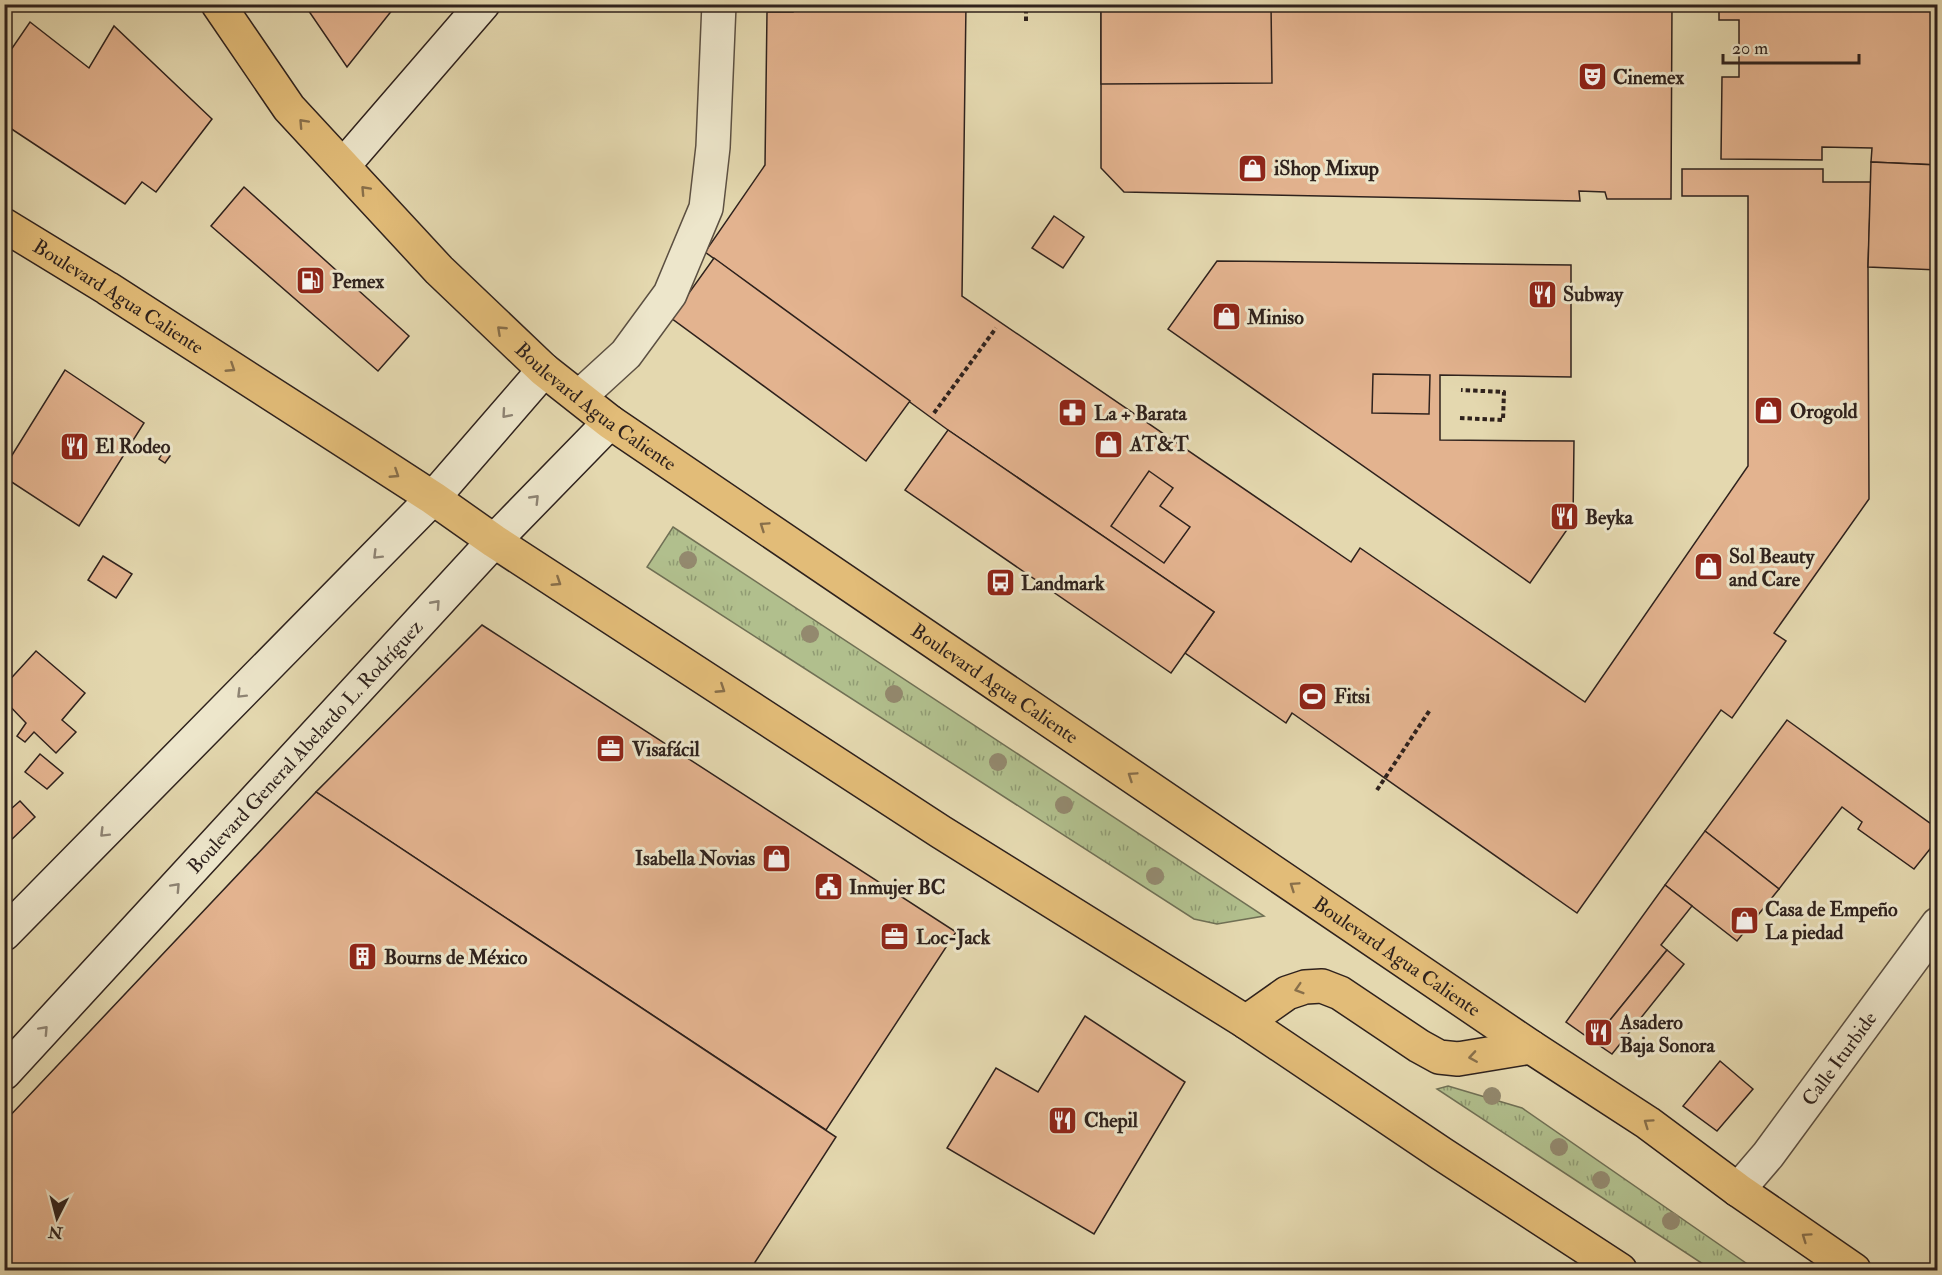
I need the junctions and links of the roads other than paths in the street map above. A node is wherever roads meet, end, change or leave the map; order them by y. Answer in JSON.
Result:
{"nodes":[{"id":1,"x":218,"y":4,"type":"edge"},
{"id":2,"x":483,"y":4,"type":"edge"},
{"id":3,"x":719,"y":4,"type":"edge"},
{"id":4,"x":343,"y":166,"type":"junction"},
{"id":5,"x":4,"y":225,"type":"edge"},
{"id":6,"x":544,"y":370,"type":"junction"},
{"id":7,"x":579,"y":397,"type":"junction"},
{"id":8,"x":610,"y":422,"type":"junction"},
{"id":9,"x":433,"y":498,"type":"junction"},
{"id":10,"x":494,"y":541,"type":"junction"},
{"id":11,"x":1938,"y":924,"type":"edge"},
{"id":12,"x":4,"y":934,"type":"edge"},
{"id":13,"x":1246,"y":1022,"type":"junction"},
{"id":14,"x":1531,"y":1047,"type":"junction"},
{"id":15,"x":4,"y":1073,"type":"edge"},
{"id":16,"x":1737,"y":1190,"type":"junction"},
{"id":17,"x":1620,"y":1270,"type":"edge"},
{"id":18,"x":1854,"y":1270,"type":"edge"}],
"edges":[{"from":4,"to":1,"type":"main road","name":"Boulevard Agua Caliente","one_way":true},
{"from":2,"to":4,"type":"main road"},
{"from":3,"to":7,"type":"main road"},
{"from":6,"to":4,"type":"main road","name":"Boulevard Agua Caliente","one_way":true},
{"from":5,"to":9,"type":"main road","name":"Boulevard Agua Caliente","one_way":true},
{"from":6,"to":7,"type":"main road","name":"Boulevard Agua Caliente"},
{"from":6,"to":9,"type":"main road","one_way":true},
{"from":7,"to":8,"type":"main road","name":"Boulevard Agua Caliente"},
{"from":10,"to":8,"type":"main road","name":"Boulevard General Abelardo L. Rodríguez","one_way":true},
{"from":14,"to":8,"type":"main road","name":"Boulevard Agua Caliente","one_way":true},
{"from":9,"to":10,"type":"main road","name":"Boulevard Agua Caliente"},
{"from":9,"to":12,"type":"main road","one_way":true},
{"from":10,"to":13,"type":"main road","name":"Boulevard Agua Caliente","one_way":true},
{"from":15,"to":10,"type":"main road","name":"Boulevard General Abelardo L. Rodríguez","one_way":true},
{"from":11,"to":16,"type":"main road","name":"Calle Iturbide"},
{"from":14,"to":13,"type":"main road","one_way":true},
{"from":13,"to":17,"type":"main road","name":"Boulevard Agua Caliente"},
{"from":16,"to":14,"type":"main road","name":"Boulevard Agua Caliente","one_way":true},
{"from":18,"to":16,"type":"main road","name":"Boulevard Agua Caliente","one_way":true}]}
